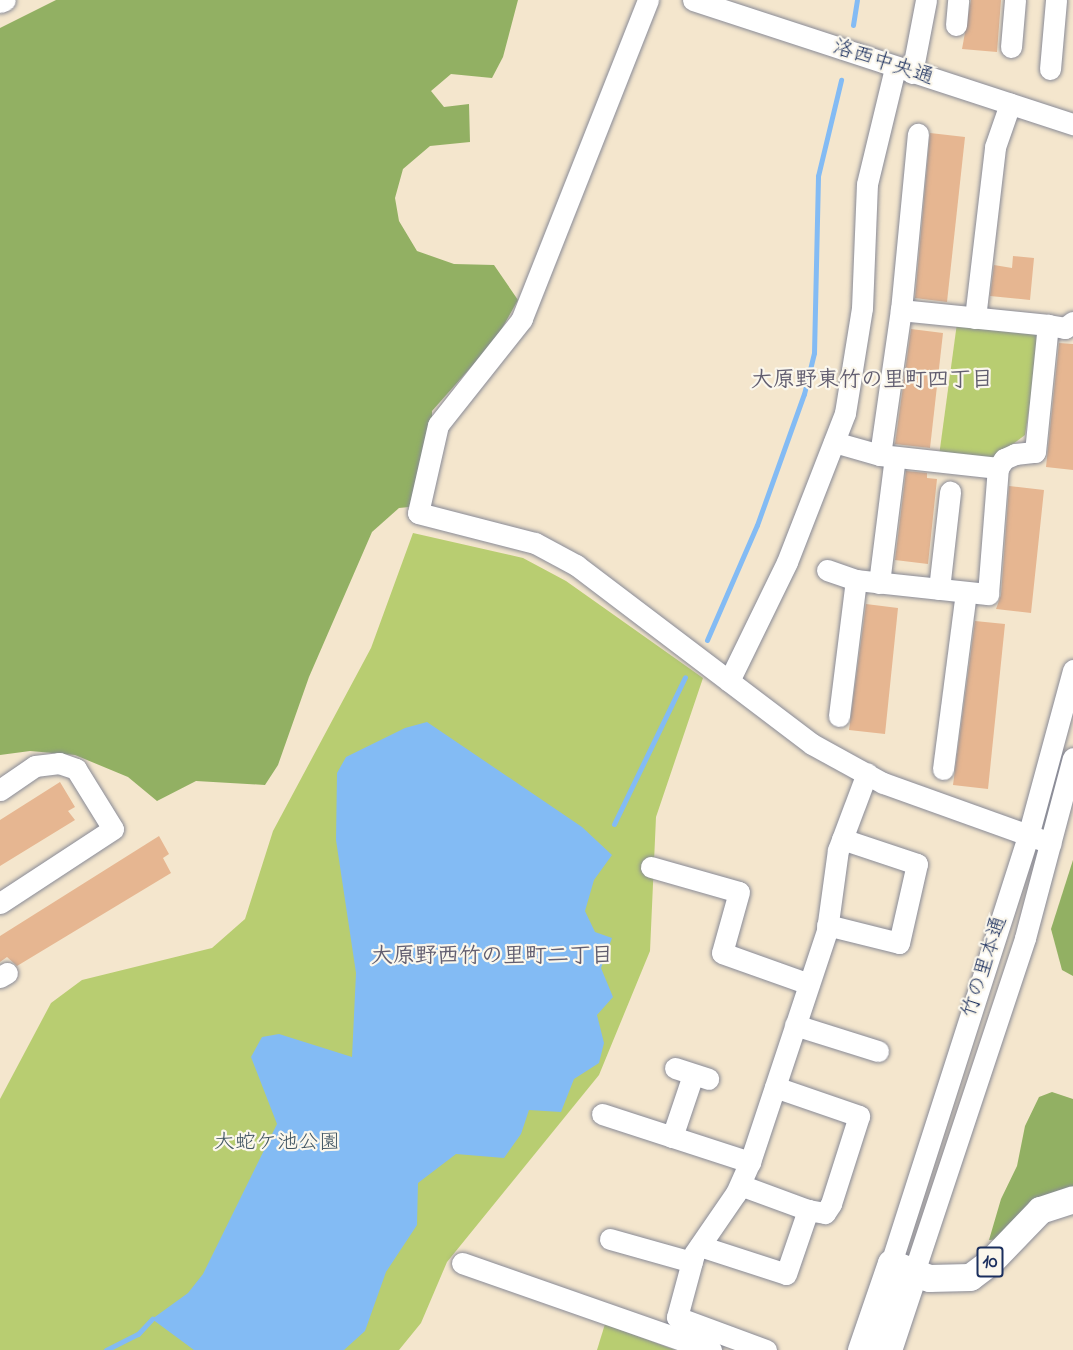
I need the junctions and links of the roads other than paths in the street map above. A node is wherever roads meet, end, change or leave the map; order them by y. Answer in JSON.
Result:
{"nodes":[{"id":1,"x":5,"y":0,"type":"edge"},
{"id":2,"x":648,"y":0,"type":"edge"},
{"id":3,"x":693,"y":0,"type":"edge"},
{"id":4,"x":926,"y":0,"type":"edge"},
{"id":5,"x":958,"y":0,"type":"edge"},
{"id":6,"x":1015,"y":0,"type":"edge"},
{"id":7,"x":1056,"y":0,"type":"edge"},
{"id":8,"x":0,"y":2,"type":"edge"},
{"id":9,"x":956,"y":25,"type":"dead end"},
{"id":10,"x":1011,"y":47,"type":"dead end"},
{"id":11,"x":1050,"y":69,"type":"dead end"},
{"id":12,"x":903,"y":70,"type":"junction"},
{"id":13,"x":1010,"y":104,"type":"junction"},
{"id":14,"x":1073,"y":124,"type":"edge"},
{"id":15,"x":918,"y":134,"type":"dead end"},
{"id":16,"x":901,"y":310,"type":"junction"},
{"id":17,"x":975,"y":318,"type":"junction"},
{"id":18,"x":1073,"y":322,"type":"edge"},
{"id":19,"x":1048,"y":325,"type":"junction"},
{"id":20,"x":834,"y":441,"type":"junction"},
{"id":21,"x":888,"y":456,"type":"junction"},
{"id":22,"x":998,"y":468,"type":"junction"},
{"id":23,"x":950,"y":492,"type":"dead end"},
{"id":24,"x":827,"y":570,"type":"dead end"},
{"id":25,"x":856,"y":580,"type":"junction"},
{"id":26,"x":879,"y":583,"type":"junction"},
{"id":27,"x":939,"y":589,"type":"junction"},
{"id":28,"x":966,"y":592,"type":"junction"},
{"id":29,"x":1073,"y":670,"type":"edge"},
{"id":30,"x":729,"y":681,"type":"junction"},
{"id":31,"x":839,"y":716,"type":"dead end"},
{"id":32,"x":1073,"y":758,"type":"edge"},
{"id":33,"x":943,"y":769,"type":"dead end"},
{"id":34,"x":867,"y":773,"type":"junction"},
{"id":35,"x":0,"y":790,"type":"edge"},
{"id":36,"x":1028,"y":836,"type":"junction"},
{"id":37,"x":843,"y":839,"type":"junction"},
{"id":38,"x":1051,"y":843,"type":"junction"},
{"id":39,"x":651,"y":867,"type":"dead end"},
{"id":40,"x":0,"y":903,"type":"edge"},
{"id":41,"x":827,"y":925,"type":"junction"},
{"id":42,"x":809,"y":984,"type":"junction"},
{"id":43,"x":795,"y":1025,"type":"junction"},
{"id":44,"x":878,"y":1051,"type":"dead end"},
{"id":45,"x":692,"y":1074,"type":"dead end"},
{"id":46,"x":775,"y":1087,"type":"junction"},
{"id":47,"x":602,"y":1114,"type":"dead end"},
{"id":48,"x":672,"y":1137,"type":"junction"},
{"id":49,"x":750,"y":1162,"type":"junction"},
{"id":50,"x":740,"y":1185,"type":"junction"},
{"id":51,"x":1073,"y":1199,"type":"edge"},
{"id":52,"x":808,"y":1210,"type":"junction"},
{"id":53,"x":610,"y":1239,"type":"dead end"},
{"id":54,"x":696,"y":1254,"type":"junction"},
{"id":55,"x":462,"y":1263,"type":"dead end"},
{"id":56,"x":902,"y":1268,"type":"junction"},
{"id":57,"x":711,"y":1350,"type":"edge"},
{"id":58,"x":766,"y":1350,"type":"edge"},
{"id":59,"x":861,"y":1350,"type":"edge"},
{"id":60,"x":888,"y":1350,"type":"edge"}],
"edges":[{"from":1,"to":8,"type":"street"},
{"from":2,"to":30,"type":"street"},
{"from":3,"to":12,"type":"street","name":"洛西中央通"},
{"from":4,"to":12,"type":"street"},
{"from":5,"to":9,"type":"street"},
{"from":6,"to":10,"type":"street"},
{"from":7,"to":11,"type":"street"},
{"from":12,"to":13,"type":"street","name":"洛西中央通"},
{"from":12,"to":20,"type":"street"},
{"from":13,"to":14,"type":"street","name":"洛西中央通"},
{"from":13,"to":17,"type":"street"},
{"from":15,"to":16,"type":"street"},
{"from":16,"to":17,"type":"street"},
{"from":16,"to":21,"type":"street"},
{"from":17,"to":19,"type":"street"},
{"from":18,"to":19,"type":"street"},
{"from":19,"to":22,"type":"street"},
{"from":20,"to":21,"type":"street"},
{"from":20,"to":30,"type":"street"},
{"from":21,"to":22,"type":"street"},
{"from":21,"to":26,"type":"street"},
{"from":22,"to":28,"type":"street"},
{"from":23,"to":27,"type":"street"},
{"from":24,"to":25,"type":"street"},
{"from":25,"to":26,"type":"street"},
{"from":25,"to":31,"type":"street"},
{"from":26,"to":27,"type":"street"},
{"from":27,"to":28,"type":"street"},
{"from":28,"to":33,"type":"street"},
{"from":29,"to":36,"type":"street","name":"竹の里本通"},
{"from":30,"to":34,"type":"street"},
{"from":32,"to":38,"type":"street","name":"竹の里本通"},
{"from":34,"to":36,"type":"street"},
{"from":34,"to":37,"type":"street"},
{"from":35,"to":40,"type":"street"},
{"from":36,"to":38,"type":"street"},
{"from":36,"to":56,"type":"street","name":"竹の里本通"},
{"from":37,"to":41,"type":"street"},
{"from":37,"to":41,"type":"street"},
{"from":38,"to":56,"type":"street","name":"竹の里本通"},
{"from":39,"to":42,"type":"street"},
{"from":41,"to":42,"type":"street"},
{"from":42,"to":43,"type":"street"},
{"from":43,"to":44,"type":"street"},
{"from":43,"to":46,"type":"street"},
{"from":45,"to":48,"type":"street"},
{"from":46,"to":49,"type":"street"},
{"from":46,"to":52,"type":"street"},
{"from":47,"to":48,"type":"street"},
{"from":48,"to":49,"type":"street"},
{"from":49,"to":50,"type":"street"},
{"from":50,"to":52,"type":"street"},
{"from":50,"to":54,"type":"street"},
{"from":51,"to":56,"type":"main road","number":"10"},
{"from":52,"to":54,"type":"street"},
{"from":53,"to":54,"type":"street"},
{"from":54,"to":58,"type":"street"},
{"from":55,"to":57,"type":"street"},
{"from":56,"to":59,"type":"main road"},
{"from":56,"to":60,"type":"main road"}]}
